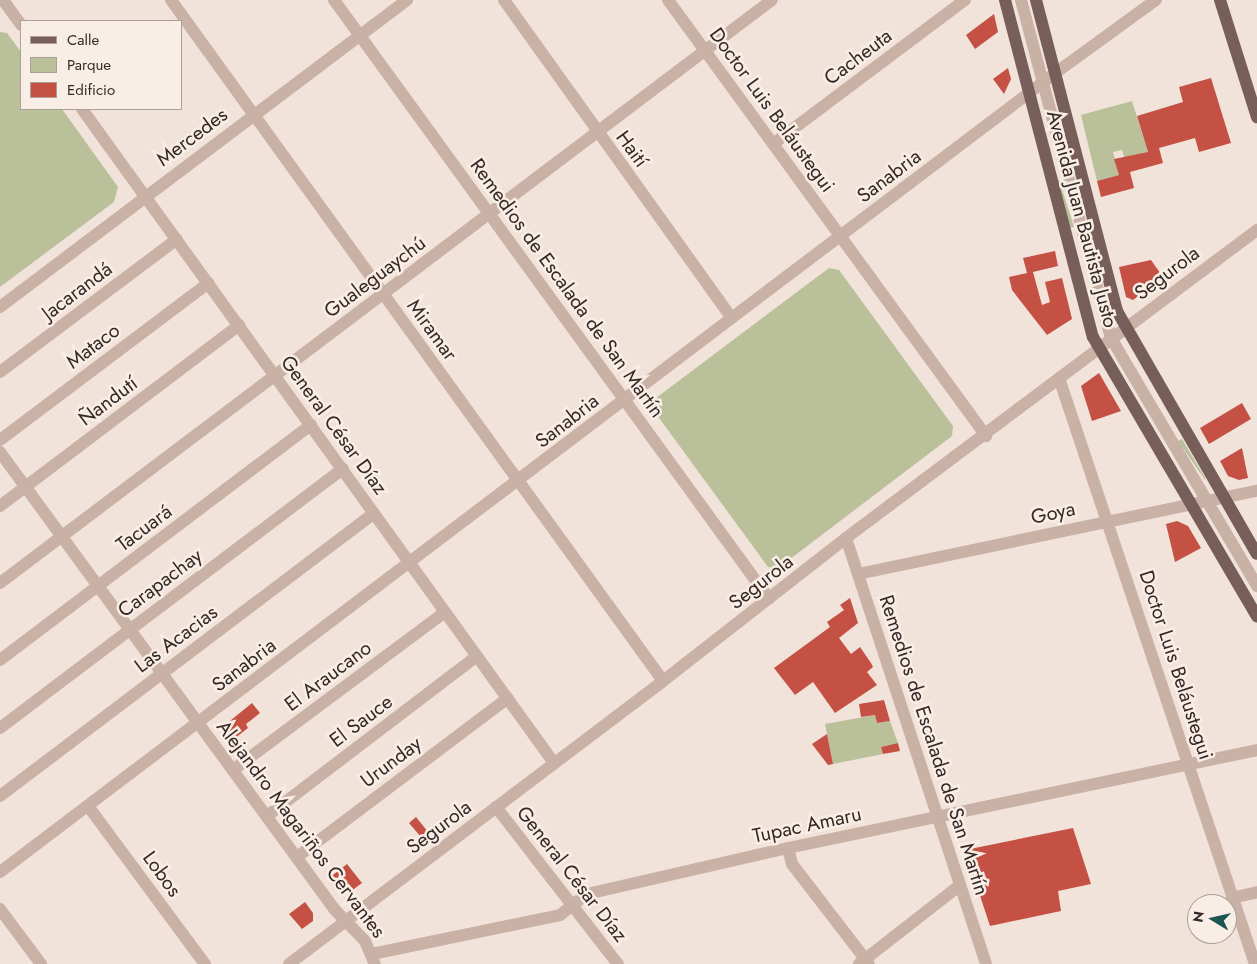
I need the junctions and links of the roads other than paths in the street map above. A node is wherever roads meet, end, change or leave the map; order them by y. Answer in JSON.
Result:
{"nodes":[{"id":1,"x":171,"y":0,"type":"edge"},
{"id":2,"x":334,"y":0,"type":"edge"},
{"id":3,"x":407,"y":0,"type":"edge"},
{"id":4,"x":504,"y":0,"type":"edge"},
{"id":5,"x":668,"y":0,"type":"edge"},
{"id":6,"x":772,"y":0,"type":"edge"},
{"id":7,"x":965,"y":0,"type":"edge"},
{"id":8,"x":1005,"y":0,"type":"edge"},
{"id":9,"x":1021,"y":0,"type":"edge"},
{"id":10,"x":1036,"y":0,"type":"edge"},
{"id":11,"x":1156,"y":0,"type":"edge"},
{"id":12,"x":1220,"y":0,"type":"edge"},
{"id":13,"x":6,"y":4,"type":"edge"},
{"id":14,"x":20,"y":24,"type":"edge"},
{"id":15,"x":360,"y":35,"type":"junction"},
{"id":16,"x":705,"y":50,"type":"junction"},
{"id":17,"x":1054,"y":74,"type":"junction"},
{"id":18,"x":1042,"y":84,"type":"junction"},
{"id":19,"x":1030,"y":94,"type":"junction"},
{"id":20,"x":83,"y":110,"type":"edge"},
{"id":21,"x":254,"y":115,"type":"junction"},
{"id":22,"x":1257,"y":117,"type":"edge"},
{"id":23,"x":597,"y":133,"type":"junction"},
{"id":24,"x":773,"y":144,"type":"junction"},
{"id":25,"x":145,"y":196,"type":"junction"},
{"id":26,"x":490,"y":213,"type":"junction"},
{"id":27,"x":1257,"y":230,"type":"edge"},
{"id":28,"x":840,"y":236,"type":"junction"},
{"id":29,"x":177,"y":239,"type":"junction"},
{"id":30,"x":208,"y":283,"type":"junction"},
{"id":31,"x":383,"y":295,"type":"junction"},
{"id":32,"x":0,"y":307,"type":"edge"},
{"id":33,"x":732,"y":318,"type":"junction"},
{"id":34,"x":239,"y":325,"type":"junction"},
{"id":35,"x":1126,"y":327,"type":"junction"},
{"id":36,"x":1111,"y":338,"type":"junction"},
{"id":37,"x":1099,"y":348,"type":"junction"},
{"id":38,"x":0,"y":372,"type":"edge"},
{"id":39,"x":276,"y":376,"type":"junction"},
{"id":40,"x":1059,"y":378,"type":"junction"},
{"id":41,"x":625,"y":400,"type":"junction"},
{"id":42,"x":311,"y":425,"type":"junction"},
{"id":43,"x":986,"y":436,"type":"junction"},
{"id":44,"x":0,"y":440,"type":"edge"},
{"id":45,"x":0,"y":452,"type":"edge"},
{"id":46,"x":342,"y":469,"type":"junction"},
{"id":47,"x":518,"y":482,"type":"junction"},
{"id":48,"x":25,"y":487,"type":"junction"},
{"id":49,"x":1257,"y":491,"type":"edge"},
{"id":50,"x":1225,"y":498,"type":"junction"},
{"id":51,"x":1207,"y":501,"type":"junction"},
{"id":52,"x":1191,"y":504,"type":"junction"},
{"id":53,"x":0,"y":506,"type":"edge"},
{"id":54,"x":374,"y":513,"type":"junction"},
{"id":55,"x":1109,"y":520,"type":"junction"},
{"id":56,"x":61,"y":536,"type":"junction"},
{"id":57,"x":846,"y":538,"type":"junction"},
{"id":58,"x":1257,"y":554,"type":"edge"},
{"id":59,"x":410,"y":562,"type":"junction"},
{"id":60,"x":858,"y":574,"type":"junction"},
{"id":61,"x":1257,"y":575,"type":"edge"},
{"id":62,"x":0,"y":583,"type":"edge"},
{"id":63,"x":97,"y":586,"type":"junction"},
{"id":64,"x":1257,"y":586,"type":"edge"},
{"id":65,"x":769,"y":599,"type":"junction"},
{"id":66,"x":445,"y":612,"type":"junction"},
{"id":67,"x":1257,"y":617,"type":"edge"},
{"id":68,"x":130,"y":630,"type":"junction"},
{"id":69,"x":477,"y":656,"type":"junction"},
{"id":70,"x":0,"y":660,"type":"edge"},
{"id":71,"x":162,"y":674,"type":"junction"},
{"id":72,"x":663,"y":681,"type":"junction"},
{"id":73,"x":508,"y":698,"type":"junction"},
{"id":74,"x":198,"y":723,"type":"junction"},
{"id":75,"x":0,"y":728,"type":"edge"},
{"id":76,"x":1257,"y":750,"type":"edge"},
{"id":77,"x":554,"y":763,"type":"junction"},
{"id":78,"x":1188,"y":764,"type":"junction"},
{"id":79,"x":233,"y":770,"type":"junction"},
{"id":80,"x":0,"y":796,"type":"edge"},
{"id":81,"x":88,"y":806,"type":"junction"},
{"id":82,"x":496,"y":807,"type":"junction"},
{"id":83,"x":267,"y":816,"type":"junction"},
{"id":84,"x":937,"y":816,"type":"junction"},
{"id":85,"x":788,"y":848,"type":"junction"},
{"id":86,"x":297,"y":856,"type":"junction"},
{"id":87,"x":0,"y":872,"type":"edge"},
{"id":88,"x":960,"y":885,"type":"junction"},
{"id":89,"x":1257,"y":892,"type":"edge"},
{"id":90,"x":1231,"y":894,"type":"edge"},
{"id":91,"x":1237,"y":897,"type":"edge"},
{"id":92,"x":572,"y":905,"type":"junction"},
{"id":93,"x":0,"y":909,"type":"edge"},
{"id":94,"x":1237,"y":912,"type":"edge"},
{"id":95,"x":345,"y":921,"type":"junction"},
{"id":96,"x":373,"y":959,"type":"edge"},
{"id":97,"x":864,"y":962,"type":"edge"},
{"id":98,"x":41,"y":964,"type":"edge"},
{"id":99,"x":205,"y":964,"type":"edge"},
{"id":100,"x":289,"y":964,"type":"edge"},
{"id":101,"x":618,"y":964,"type":"edge"},
{"id":102,"x":986,"y":964,"type":"edge"},
{"id":103,"x":1255,"y":964,"type":"edge"}],
"edges":[{"from":1,"to":21,"type":"street","name":"Miramar"},
{"from":2,"to":15,"type":"street","name":"Remedios de Escalada de San Martín"},
{"from":3,"to":15,"type":"street","name":"Mercedes"},
{"from":4,"to":23,"type":"street","name":"Haití"},
{"from":5,"to":16,"type":"street","name":"Doctor Luis Beláustegui"},
{"from":6,"to":16,"type":"street","name":"Gualeguaychú"},
{"from":7,"to":24,"type":"street","name":"Cacheuta"},
{"from":8,"to":19,"type":"main road","name":"Avenida Juan Bautista Justo"},
{"from":9,"to":18,"type":"street"},
{"from":10,"to":17,"type":"main road","name":"Avenida Juan Bautista Justo"},
{"from":11,"to":17,"type":"street","name":"Sanabria"},
{"from":12,"to":22,"type":"main road"},
{"from":13,"to":14,"type":"street"},
{"from":15,"to":21,"type":"street","name":"Mercedes"},
{"from":15,"to":26,"type":"street","name":"Remedios de Escalada de San Martín"},
{"from":16,"to":23,"type":"street","name":"Gualeguaychú"},
{"from":16,"to":24,"type":"street","name":"Doctor Luis Beláustegui"},
{"from":17,"to":18,"type":"street","name":"Sanabria"},
{"from":17,"to":35,"type":"main road","name":"Avenida Juan Bautista Justo"},
{"from":18,"to":19,"type":"street","name":"Sanabria"},
{"from":18,"to":36,"type":"street"},
{"from":19,"to":28,"type":"street","name":"Sanabria"},
{"from":19,"to":37,"type":"main road","name":"Avenida Juan Bautista Justo"},
{"from":20,"to":25,"type":"street","name":"General César Díaz"},
{"from":21,"to":25,"type":"street","name":"Mercedes"},
{"from":21,"to":31,"type":"street","name":"Miramar"},
{"from":23,"to":26,"type":"street","name":"Gualeguaychú"},
{"from":23,"to":33,"type":"street","name":"Haití"},
{"from":24,"to":28,"type":"street","name":"Doctor Luis Beláustegui"},
{"from":25,"to":29,"type":"street","name":"General César Díaz"},
{"from":25,"to":32,"type":"street","name":"Mercedes"},
{"from":26,"to":31,"type":"street","name":"Gualeguaychú"},
{"from":26,"to":41,"type":"street","name":"Remedios de Escalada de San Martín"},
{"from":27,"to":35,"type":"street","name":"Segurola"},
{"from":28,"to":33,"type":"street","name":"Sanabria"},
{"from":28,"to":43,"type":"street","name":"Doctor Luis Beláustegui"},
{"from":29,"to":30,"type":"street","name":"General César Díaz"},
{"from":29,"to":38,"type":"street","name":"Jacarandá"},
{"from":30,"to":34,"type":"street","name":"General César Díaz"},
{"from":30,"to":44,"type":"street","name":"Mataco"},
{"from":31,"to":39,"type":"street","name":"Gualeguaychú"},
{"from":31,"to":47,"type":"street","name":"Miramar"},
{"from":33,"to":41,"type":"street","name":"Sanabria"},
{"from":34,"to":39,"type":"street","name":"General César Díaz"},
{"from":34,"to":48,"type":"street","name":"Ñandutí"},
{"from":35,"to":36,"type":"street","name":"Segurola"},
{"from":35,"to":50,"type":"main road","name":"Avenida Juan Bautista Justo"},
{"from":36,"to":37,"type":"street","name":"Segurola"},
{"from":36,"to":51,"type":"street"},
{"from":37,"to":40,"type":"street","name":"Segurola"},
{"from":37,"to":52,"type":"main road","name":"Avenida Juan Bautista Justo"},
{"from":39,"to":42,"type":"street","name":"General César Díaz"},
{"from":39,"to":56,"type":"street","name":"Gualeguaychú"},
{"from":40,"to":43,"type":"street","name":"Segurola"},
{"from":40,"to":55,"type":"street","name":"Doctor Luis Beláustegui"},
{"from":41,"to":47,"type":"street","name":"Sanabria"},
{"from":41,"to":65,"type":"street","name":"Remedios de Escalada de San Martín"},
{"from":42,"to":46,"type":"street","name":"General César Díaz"},
{"from":42,"to":63,"type":"street","name":"Tacuará"},
{"from":43,"to":57,"type":"street","name":"Segurola"},
{"from":45,"to":48,"type":"street","name":"Alejandro Magariños Cervantes"},
{"from":46,"to":54,"type":"street","name":"General César Díaz"},
{"from":46,"to":68,"type":"street","name":"Carapachay"},
{"from":47,"to":59,"type":"street","name":"Sanabria"},
{"from":47,"to":72,"type":"street","name":"Miramar"},
{"from":48,"to":53,"type":"street","name":"Ñandutí"},
{"from":48,"to":56,"type":"street","name":"Alejandro Magariños Cervantes"},
{"from":49,"to":50,"type":"street","name":"Goya"},
{"from":50,"to":51,"type":"street","name":"Goya"},
{"from":50,"to":58,"type":"main road","name":"Avenida Juan Bautista Justo"},
{"from":50,"to":61,"type":"street"},
{"from":51,"to":52,"type":"street","name":"Goya"},
{"from":51,"to":64,"type":"street"},
{"from":52,"to":55,"type":"street","name":"Goya"},
{"from":52,"to":67,"type":"main road","name":"Avenida Juan Bautista Justo"},
{"from":54,"to":59,"type":"street","name":"General César Díaz"},
{"from":54,"to":71,"type":"street","name":"Las Acacias"},
{"from":55,"to":60,"type":"street","name":"Goya"},
{"from":55,"to":78,"type":"street","name":"Doctor Luis Beláustegui"},
{"from":56,"to":62,"type":"street","name":"Gualeguaychú"},
{"from":56,"to":63,"type":"street","name":"Alejandro Magariños Cervantes"},
{"from":57,"to":60,"type":"street","name":"Remedios de Escalada de San Martín"},
{"from":57,"to":65,"type":"street","name":"Segurola"},
{"from":59,"to":66,"type":"street","name":"General César Díaz"},
{"from":59,"to":74,"type":"street","name":"Sanabria"},
{"from":60,"to":84,"type":"street","name":"Remedios de Escalada de San Martín"},
{"from":63,"to":68,"type":"street","name":"Alejandro Magariños Cervantes"},
{"from":63,"to":70,"type":"street","name":"Tacuará"},
{"from":65,"to":72,"type":"street","name":"Segurola"},
{"from":66,"to":69,"type":"street","name":"General César Díaz"},
{"from":66,"to":79,"type":"street","name":"El Araucano"},
{"from":68,"to":71,"type":"street","name":"Alejandro Magariños Cervantes"},
{"from":68,"to":75,"type":"street","name":"Carapachay"},
{"from":69,"to":73,"type":"street","name":"General César Díaz"},
{"from":69,"to":83,"type":"street","name":"El Sauce"},
{"from":71,"to":74,"type":"street","name":"Alejandro Magariños Cervantes"},
{"from":71,"to":80,"type":"street","name":"Las Acacias"},
{"from":72,"to":77,"type":"street","name":"Segurola"},
{"from":73,"to":77,"type":"street","name":"General César Díaz"},
{"from":73,"to":86,"type":"street","name":"Urunday"},
{"from":74,"to":79,"type":"street","name":"Alejandro Magariños Cervantes"},
{"from":74,"to":81,"type":"street","name":"Sanabria"},
{"from":76,"to":78,"type":"street","name":"Tupac Amaru"},
{"from":77,"to":82,"type":"street","name":"Segurola"},
{"from":78,"to":84,"type":"street","name":"Tupac Amaru"},
{"from":78,"to":90,"type":"street","name":"Doctor Luis Beláustegui"},
{"from":79,"to":83,"type":"street","name":"Alejandro Magariños Cervantes"},
{"from":81,"to":87,"type":"street","name":"Sanabria"},
{"from":81,"to":99,"type":"street","name":"Lobos"},
{"from":82,"to":92,"type":"street","name":"General César Díaz"},
{"from":82,"to":95,"type":"street","name":"Segurola"},
{"from":83,"to":86,"type":"street","name":"Alejandro Magariños Cervantes"},
{"from":84,"to":85,"type":"street","name":"Tupac Amaru"},
{"from":84,"to":88,"type":"street","name":"Remedios de Escalada de San Martín"},
{"from":85,"to":92,"type":"street","name":"Tupac Amaru"},
{"from":85,"to":97,"type":"street"},
{"from":86,"to":95,"type":"street","name":"Alejandro Magariños Cervantes"},
{"from":88,"to":97,"type":"street"},
{"from":88,"to":102,"type":"street","name":"Remedios de Escalada de San Martín"},
{"from":89,"to":91,"type":"street"},
{"from":92,"to":96,"type":"street","name":"Tupac Amaru"},
{"from":92,"to":101,"type":"street","name":"General César Díaz"},
{"from":93,"to":98,"type":"street"},
{"from":94,"to":103,"type":"street","name":"Doctor Luis Beláustegui"},
{"from":95,"to":96,"type":"street","name":"Alejandro Magariños Cervantes"},
{"from":95,"to":100,"type":"street","name":"Segurola"}]}
